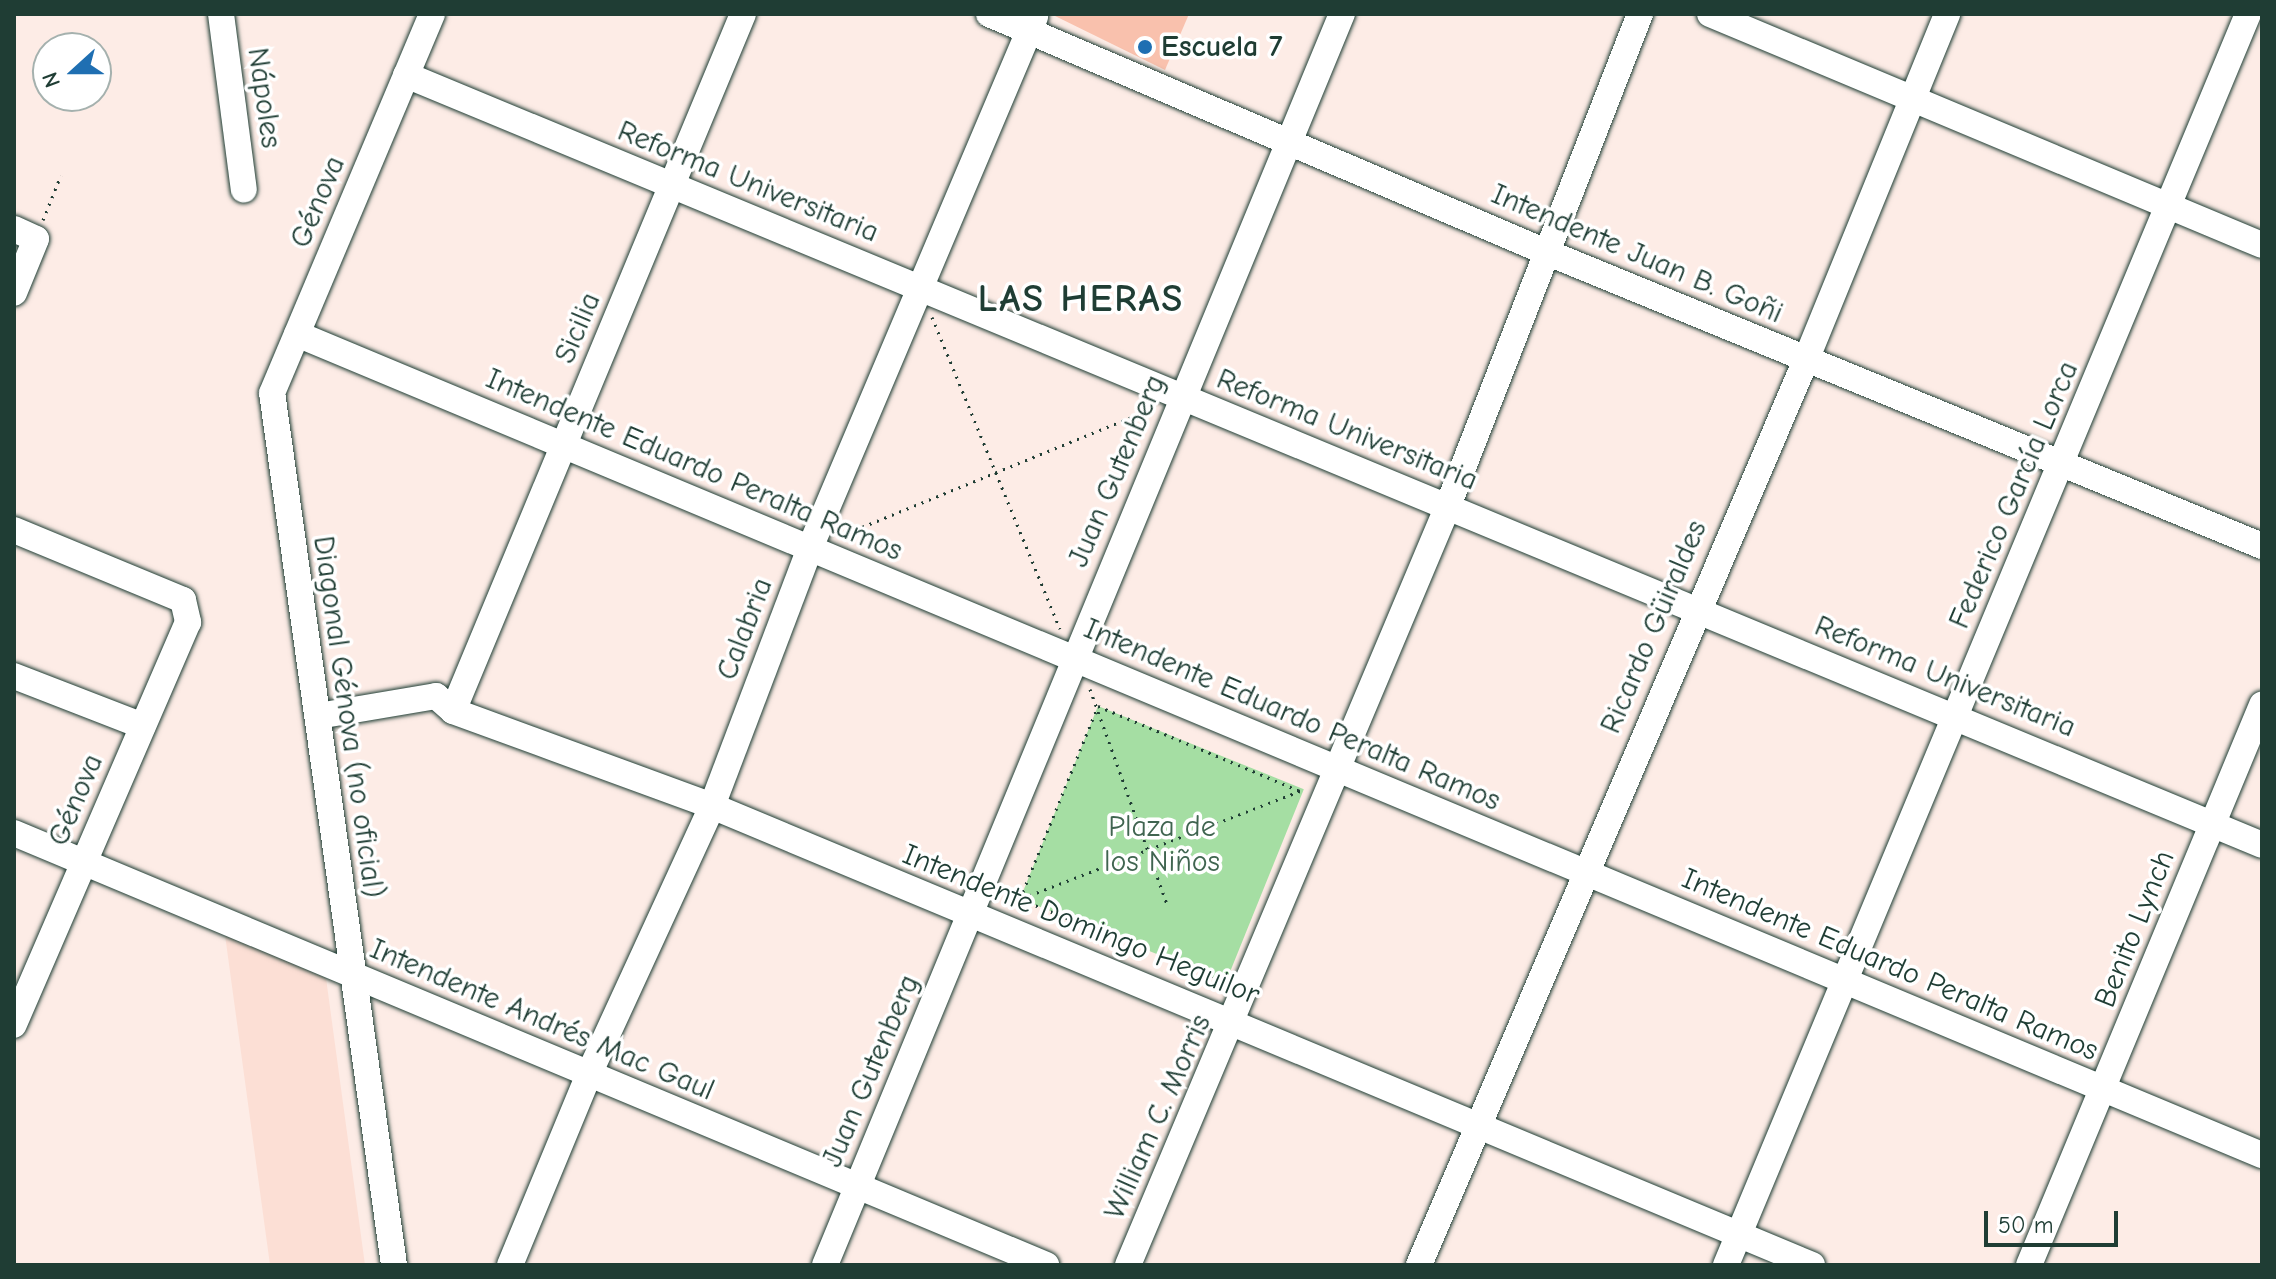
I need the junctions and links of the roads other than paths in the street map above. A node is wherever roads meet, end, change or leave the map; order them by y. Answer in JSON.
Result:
{"nodes":[{"id":1,"x":221,"y":14,"type":"edge"},
{"id":2,"x":432,"y":14,"type":"edge"},
{"id":3,"x":743,"y":14,"type":"edge"},
{"id":4,"x":989,"y":14,"type":"edge"},
{"id":5,"x":1342,"y":14,"type":"edge"},
{"id":6,"x":1640,"y":14,"type":"edge"},
{"id":7,"x":1710,"y":14,"type":"edge"},
{"id":8,"x":1947,"y":14,"type":"edge"},
{"id":9,"x":2248,"y":14,"type":"edge"},
{"id":10,"x":1032,"y":22,"type":"edge"},
{"id":11,"x":406,"y":75,"type":"junction"},
{"id":12,"x":1912,"y":99,"type":"junction"},
{"id":13,"x":1291,"y":140,"type":"junction"},
{"id":14,"x":672,"y":185,"type":"junction"},
{"id":15,"x":244,"y":190,"type":"dead end"},
{"id":16,"x":2170,"y":207,"type":"junction"},
{"id":17,"x":25,"y":234,"type":"edge"},
{"id":18,"x":2262,"y":245,"type":"edge"},
{"id":19,"x":1546,"y":252,"type":"junction"},
{"id":20,"x":920,"y":288,"type":"junction"},
{"id":21,"x":14,"y":293,"type":"edge"},
{"id":22,"x":297,"y":334,"type":"junction"},
{"id":23,"x":1806,"y":360,"type":"junction"},
{"id":24,"x":1183,"y":396,"type":"junction"},
{"id":25,"x":272,"y":416,"type":"joint"},
{"id":26,"x":564,"y":445,"type":"junction"},
{"id":27,"x":2061,"y":462,"type":"junction"},
{"id":28,"x":1448,"y":506,"type":"junction"},
{"id":29,"x":14,"y":530,"type":"edge"},
{"id":30,"x":2262,"y":546,"type":"edge"},
{"id":31,"x":810,"y":548,"type":"junction"},
{"id":32,"x":1695,"y":608,"type":"junction"},
{"id":33,"x":1073,"y":658,"type":"junction"},
{"id":34,"x":14,"y":676,"type":"edge"},
{"id":35,"x":2262,"y":705,"type":"edge"},
{"id":36,"x":453,"y":711,"type":"junction"},
{"id":37,"x":318,"y":716,"type":"junction"},
{"id":38,"x":1956,"y":716,"type":"junction"},
{"id":39,"x":143,"y":726,"type":"junction"},
{"id":40,"x":1339,"y":769,"type":"junction"},
{"id":41,"x":712,"y":806,"type":"junction"},
{"id":42,"x":2213,"y":823,"type":"junction"},
{"id":43,"x":14,"y":833,"type":"edge"},
{"id":44,"x":2262,"y":845,"type":"edge"},
{"id":45,"x":84,"y":863,"type":"junction"},
{"id":46,"x":1584,"y":872,"type":"junction"},
{"id":47,"x":970,"y":918,"type":"junction"},
{"id":48,"x":351,"y":974,"type":"junction"},
{"id":49,"x":23,"y":979,"type":"edge"},
{"id":50,"x":1846,"y":981,"type":"junction"},
{"id":51,"x":1235,"y":1022,"type":"junction"},
{"id":52,"x":14,"y":1025,"type":"edge"},
{"id":53,"x":589,"y":1074,"type":"junction"},
{"id":54,"x":2103,"y":1089,"type":"junction"},
{"id":55,"x":1479,"y":1122,"type":"junction"},
{"id":56,"x":2262,"y":1155,"type":"edge"},
{"id":57,"x":857,"y":1186,"type":"junction"},
{"id":58,"x":1739,"y":1234,"type":"junction"},
{"id":59,"x":394,"y":1265,"type":"edge"},
{"id":60,"x":510,"y":1265,"type":"edge"},
{"id":61,"x":825,"y":1265,"type":"edge"},
{"id":62,"x":1046,"y":1265,"type":"edge"},
{"id":63,"x":1128,"y":1265,"type":"edge"},
{"id":64,"x":1419,"y":1265,"type":"edge"},
{"id":65,"x":1726,"y":1265,"type":"edge"},
{"id":66,"x":1812,"y":1265,"type":"edge"},
{"id":67,"x":2029,"y":1265,"type":"edge"}],
"edges":[{"from":1,"to":15,"type":"street","name":"Nápoles"},
{"from":2,"to":11,"type":"street","name":"Génova"},
{"from":3,"to":14,"type":"street","name":"Sicilia"},
{"from":4,"to":10,"type":"street","name":"Intendente Juan B. Goñi"},
{"from":5,"to":13,"type":"street","name":"Juan Gutenberg"},
{"from":6,"to":19,"type":"street","name":"William C. Morris"},
{"from":7,"to":12,"type":"street"},
{"from":8,"to":12,"type":"street","name":"Ricardo Güiraldes"},
{"from":9,"to":16,"type":"street","name":"Federico García Lorca"},
{"from":10,"to":13,"type":"street","name":"Intendente Juan B. Goñi"},
{"from":10,"to":20,"type":"street","name":"Calabria"},
{"from":11,"to":14,"type":"street","name":"Reforma Universitaria"},
{"from":11,"to":22,"type":"street","name":"Génova"},
{"from":12,"to":16,"type":"street"},
{"from":12,"to":23,"type":"street","name":"Ricardo Güiraldes"},
{"from":13,"to":19,"type":"street","name":"Intendente Juan B. Goñi"},
{"from":13,"to":24,"type":"street","name":"Juan Gutenberg"},
{"from":14,"to":20,"type":"street","name":"Reforma Universitaria"},
{"from":14,"to":26,"type":"street","name":"Sicilia"},
{"from":16,"to":18,"type":"street"},
{"from":16,"to":27,"type":"street","name":"Federico García Lorca"},
{"from":17,"to":21,"type":"street"},
{"from":19,"to":23,"type":"street","name":"Intendente Juan B. Goñi"},
{"from":19,"to":28,"type":"street","name":"William C. Morris"},
{"from":20,"to":24,"type":"street","name":"Reforma Universitaria"},
{"from":20,"to":31,"type":"street","name":"Calabria"},
{"from":22,"to":25,"type":"street","name":"Génova"},
{"from":22,"to":26,"type":"street","name":"Intendente Eduardo Peralta Ramos"},
{"from":23,"to":27,"type":"street","name":"Intendente Juan B. Goñi"},
{"from":23,"to":32,"type":"street","name":"Ricardo Güiraldes"},
{"from":24,"to":28,"type":"street","name":"Reforma Universitaria"},
{"from":24,"to":33,"type":"street","name":"Juan Gutenberg"},
{"from":25,"to":37,"type":"street","name":"Diagonal Génova (no oficial)"},
{"from":26,"to":31,"type":"street","name":"Intendente Eduardo Peralta Ramos"},
{"from":26,"to":36,"type":"street","name":"Sicilia"},
{"from":27,"to":30,"type":"street","name":"Intendente Juan B. Goñi"},
{"from":27,"to":38,"type":"street","name":"Federico García Lorca"},
{"from":28,"to":32,"type":"street","name":"Reforma Universitaria"},
{"from":28,"to":40,"type":"street","name":"William C. Morris"},
{"from":29,"to":39,"type":"street","name":"Génova"},
{"from":31,"to":33,"type":"street","name":"Intendente Eduardo Peralta Ramos"},
{"from":31,"to":41,"type":"street","name":"Calabria"},
{"from":32,"to":38,"type":"street","name":"Reforma Universitaria"},
{"from":32,"to":46,"type":"street","name":"Ricardo Güiraldes"},
{"from":33,"to":40,"type":"street","name":"Intendente Eduardo Peralta Ramos"},
{"from":33,"to":47,"type":"street","name":"Juan Gutenberg"},
{"from":34,"to":39,"type":"street"},
{"from":35,"to":42,"type":"street","name":"Benito Lynch"},
{"from":36,"to":37,"type":"street","name":"Intendente Domingo Heguilor"},
{"from":36,"to":41,"type":"street","name":"Intendente Domingo Heguilor"},
{"from":37,"to":48,"type":"street","name":"Diagonal Génova (no oficial)"},
{"from":38,"to":42,"type":"street","name":"Reforma Universitaria"},
{"from":38,"to":50,"type":"street","name":"Federico García Lorca"},
{"from":39,"to":45,"type":"street","name":"Génova"},
{"from":40,"to":46,"type":"street","name":"Intendente Eduardo Peralta Ramos"},
{"from":40,"to":51,"type":"street","name":"William C. Morris"},
{"from":41,"to":47,"type":"street","name":"Intendente Domingo Heguilor"},
{"from":41,"to":53,"type":"street","name":"Calabria"},
{"from":42,"to":44,"type":"street","name":"Reforma Universitaria"},
{"from":42,"to":54,"type":"street","name":"Benito Lynch"},
{"from":43,"to":45,"type":"street","name":"Intendente Andrés Mac Gaul"},
{"from":45,"to":48,"type":"street","name":"Intendente Andrés Mac Gaul"},
{"from":45,"to":49,"type":"street","name":"Génova"},
{"from":46,"to":50,"type":"street","name":"Intendente Eduardo Peralta Ramos"},
{"from":46,"to":55,"type":"street","name":"Ricardo Güiraldes"},
{"from":47,"to":51,"type":"street","name":"Intendente Domingo Heguilor"},
{"from":47,"to":57,"type":"street","name":"Juan Gutenberg"},
{"from":48,"to":53,"type":"street","name":"Intendente Andrés Mac Gaul"},
{"from":48,"to":59,"type":"street","name":"Diagonal Génova (no oficial)"},
{"from":49,"to":52,"type":"street","name":"Génova"},
{"from":50,"to":54,"type":"street","name":"Intendente Eduardo Peralta Ramos"},
{"from":50,"to":58,"type":"street","name":"Federico García Lorca"},
{"from":51,"to":55,"type":"street","name":"Intendente Domingo Heguilor"},
{"from":51,"to":63,"type":"street","name":"William C. Morris"},
{"from":53,"to":57,"type":"street","name":"Intendente Andrés Mac Gaul"},
{"from":53,"to":60,"type":"street","name":"Calabria"},
{"from":54,"to":56,"type":"street","name":"Intendente Eduardo Peralta Ramos"},
{"from":54,"to":67,"type":"street","name":"Benito Lynch"},
{"from":55,"to":58,"type":"street","name":"Intendente Domingo Heguilor"},
{"from":55,"to":64,"type":"street","name":"Ricardo Güiraldes"},
{"from":57,"to":61,"type":"street","name":"Juan Gutenberg"},
{"from":57,"to":62,"type":"street","name":"Intendente Andrés Mac Gaul"},
{"from":58,"to":65,"type":"street","name":"Federico García Lorca"},
{"from":58,"to":66,"type":"street","name":"Intendente Domingo Heguilor"}]}
